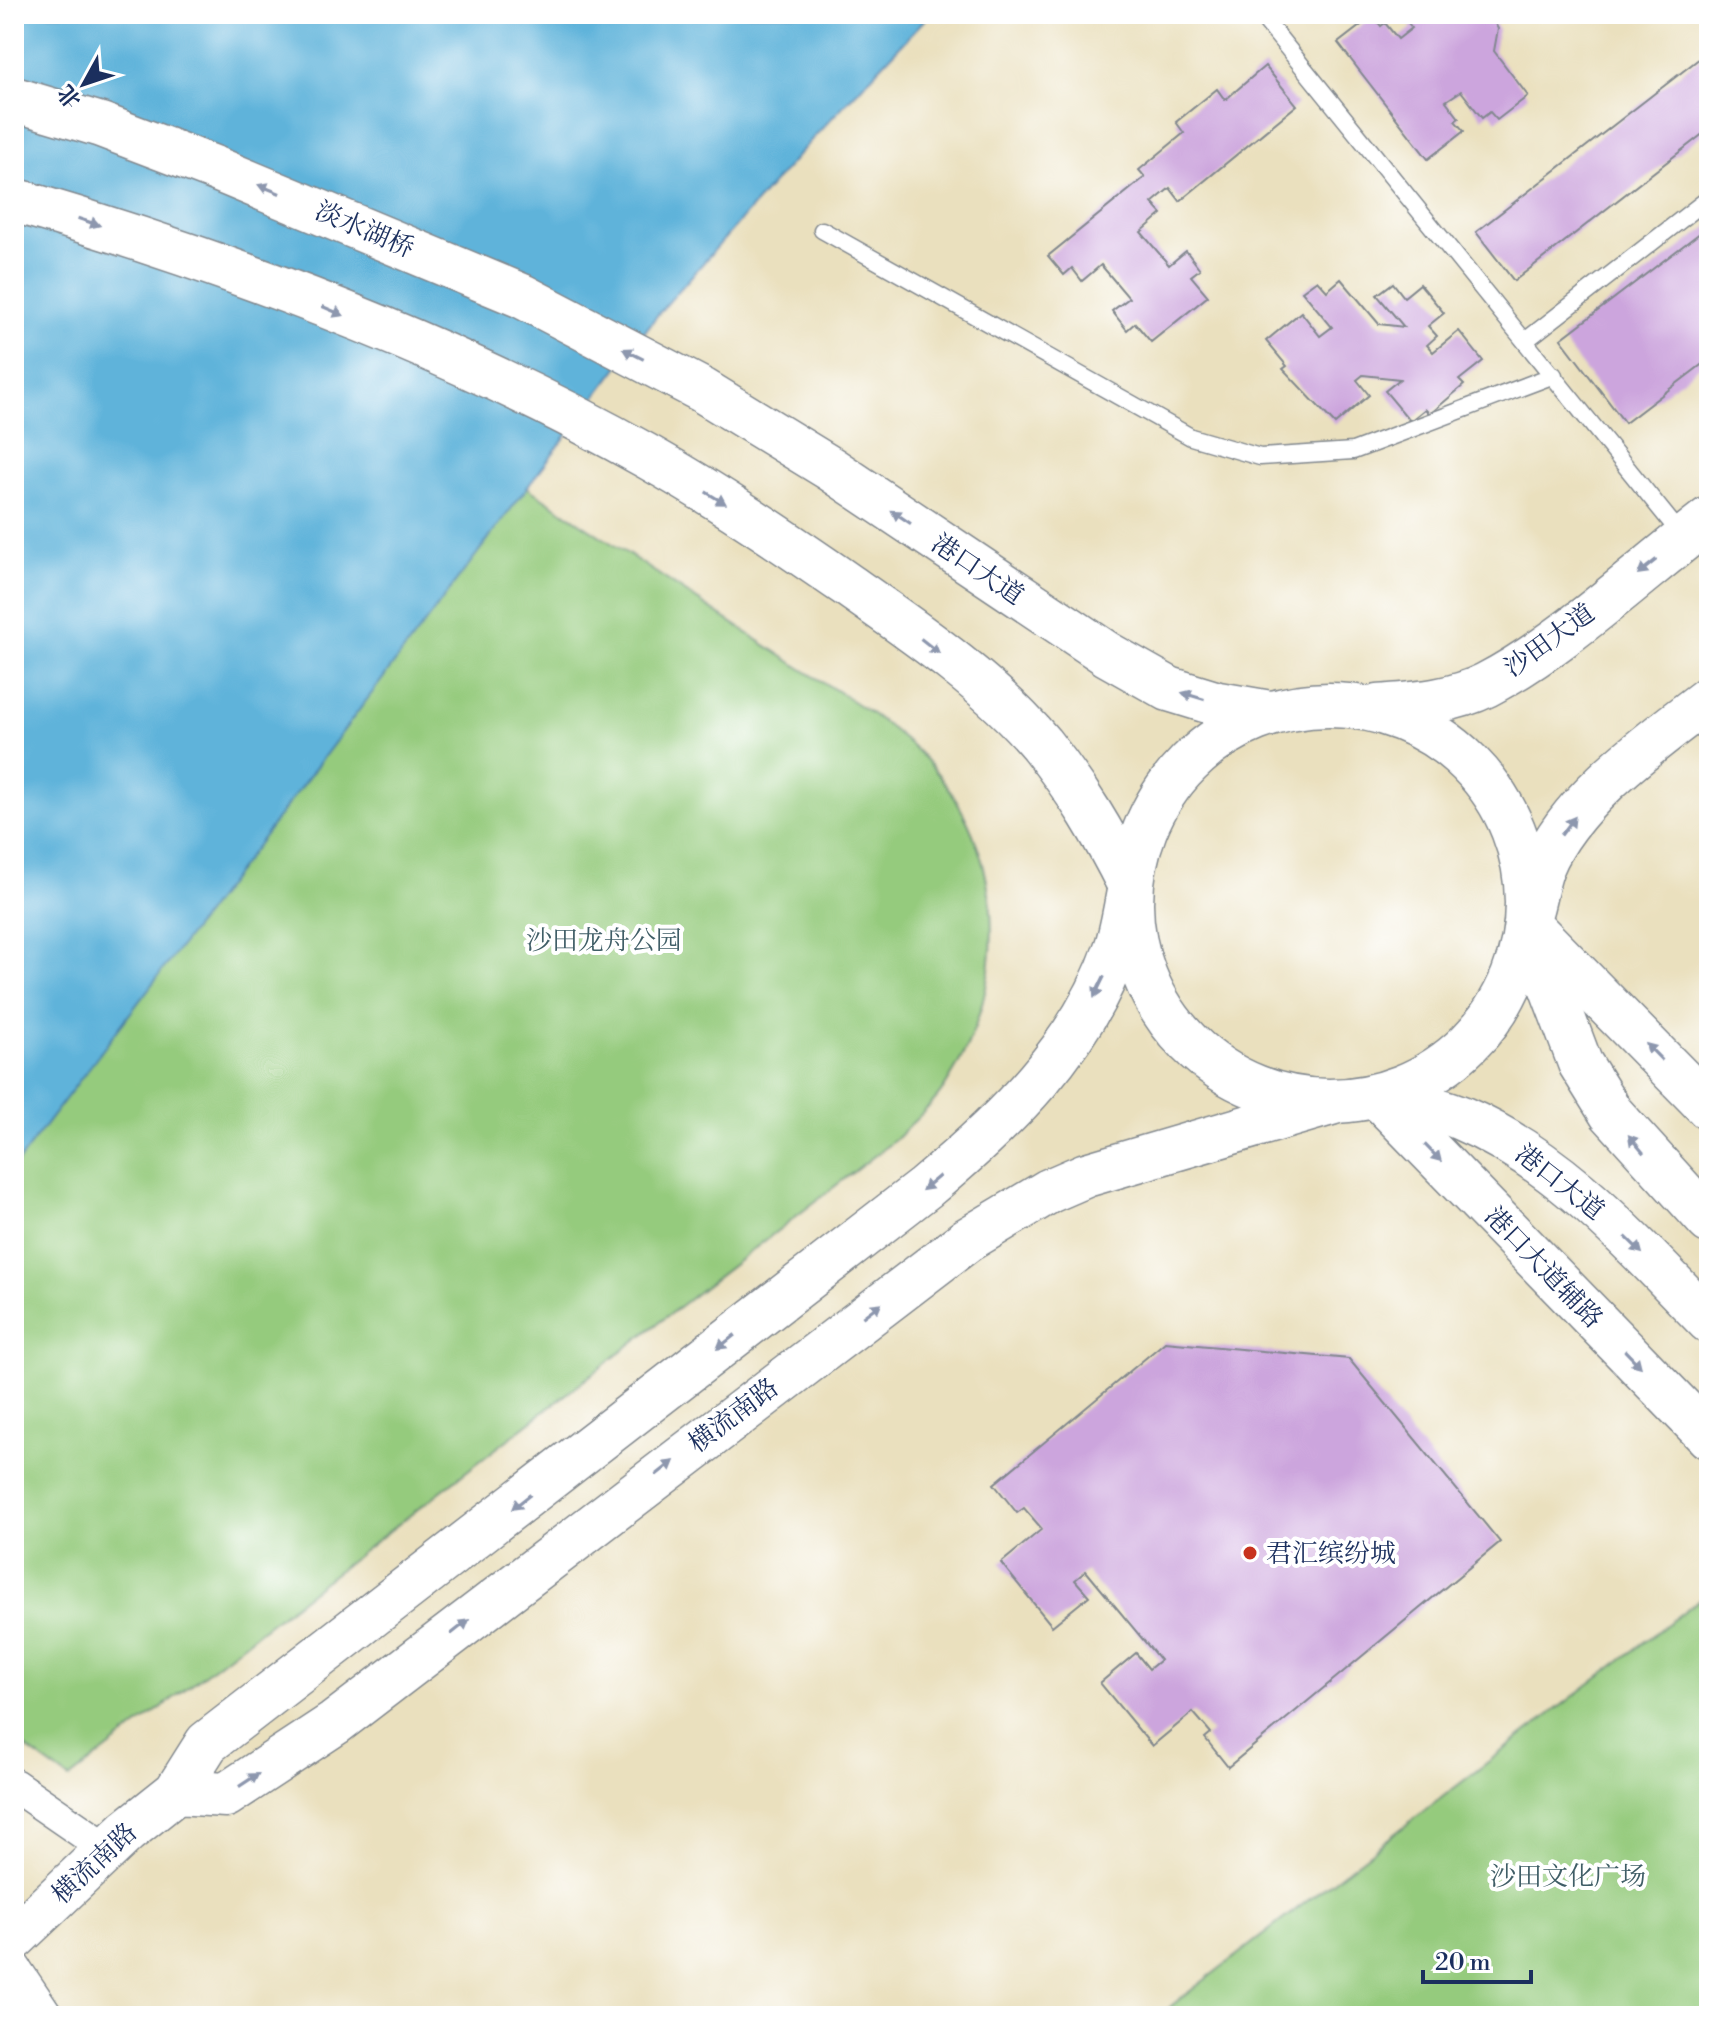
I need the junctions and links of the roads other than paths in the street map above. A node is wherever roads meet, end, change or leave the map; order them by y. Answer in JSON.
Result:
{"nodes":[{"id":1,"x":1260,"y":14,"type":"edge"},
{"id":2,"x":14,"y":99,"type":"edge"},
{"id":3,"x":1709,"y":198,"type":"edge"},
{"id":4,"x":14,"y":200,"type":"edge"},
{"id":5,"x":822,"y":230,"type":"dead end"},
{"id":6,"x":1525,"y":341,"type":"junction"},
{"id":7,"x":1554,"y":375,"type":"junction"},
{"id":8,"x":702,"y":390,"type":"joint"},
{"id":9,"x":1697,"y":528,"type":"edge"},
{"id":10,"x":1709,"y":698,"type":"edge"},
{"id":11,"x":1366,"y":708,"type":"junction"},
{"id":12,"x":1270,"y":713,"type":"junction"},
{"id":13,"x":1130,"y":886,"type":"junction"},
{"id":14,"x":1527,"y":923,"type":"junction"},
{"id":15,"x":1378,"y":1097,"type":"junction"},
{"id":16,"x":1331,"y":1103,"type":"junction"},
{"id":17,"x":1709,"y":1108,"type":"edge"},
{"id":18,"x":1709,"y":1221,"type":"edge"},
{"id":19,"x":1709,"y":1321,"type":"edge"},
{"id":20,"x":1709,"y":1437,"type":"edge"},
{"id":21,"x":14,"y":1785,"type":"edge"},
{"id":22,"x":176,"y":1792,"type":"junction"},
{"id":23,"x":107,"y":1849,"type":"junction"},
{"id":24,"x":14,"y":1938,"type":"edge"},
{"id":25,"x":14,"y":1967,"type":"edge"},
{"id":26,"x":47,"y":2016,"type":"edge"}],
"edges":[{"from":1,"to":6,"type":"lane"},
{"from":8,"to":2,"type":"main road","name":"淡水湖桥","one_way":true},
{"from":3,"to":6,"type":"lane"},
{"from":4,"to":13,"type":"main road","one_way":true},
{"from":5,"to":7,"type":"lane"},
{"from":6,"to":7,"type":"lane"},
{"from":7,"to":9,"type":"lane"},
{"from":12,"to":8,"type":"main road","name":"港口大道","one_way":true},
{"from":9,"to":11,"type":"main road","name":"沙田大道","one_way":true},
{"from":14,"to":10,"type":"main road","one_way":true},
{"from":11,"to":12,"type":"main road"},
{"from":11,"to":14,"type":"main road"},
{"from":12,"to":13,"type":"main road"},
{"from":13,"to":16,"type":"main road"},
{"from":13,"to":22,"type":"main road","name":"横流南路","one_way":true},
{"from":14,"to":15,"type":"main road"},
{"from":17,"to":14,"type":"main road","one_way":true},
{"from":18,"to":14,"type":"main road","one_way":true},
{"from":15,"to":16,"type":"main road"},
{"from":15,"to":19,"type":"main road","name":"港口大道","one_way":true},
{"from":15,"to":20,"type":"main road","name":"港口大道辅路","one_way":true},
{"from":22,"to":16,"type":"main road","name":"横流南路","one_way":true},
{"from":21,"to":23,"type":"street"},
{"from":22,"to":23,"type":"main road","name":"横流南路"},
{"from":23,"to":24,"type":"main road","name":"横流南路"},
{"from":25,"to":26,"type":"street"}]}
